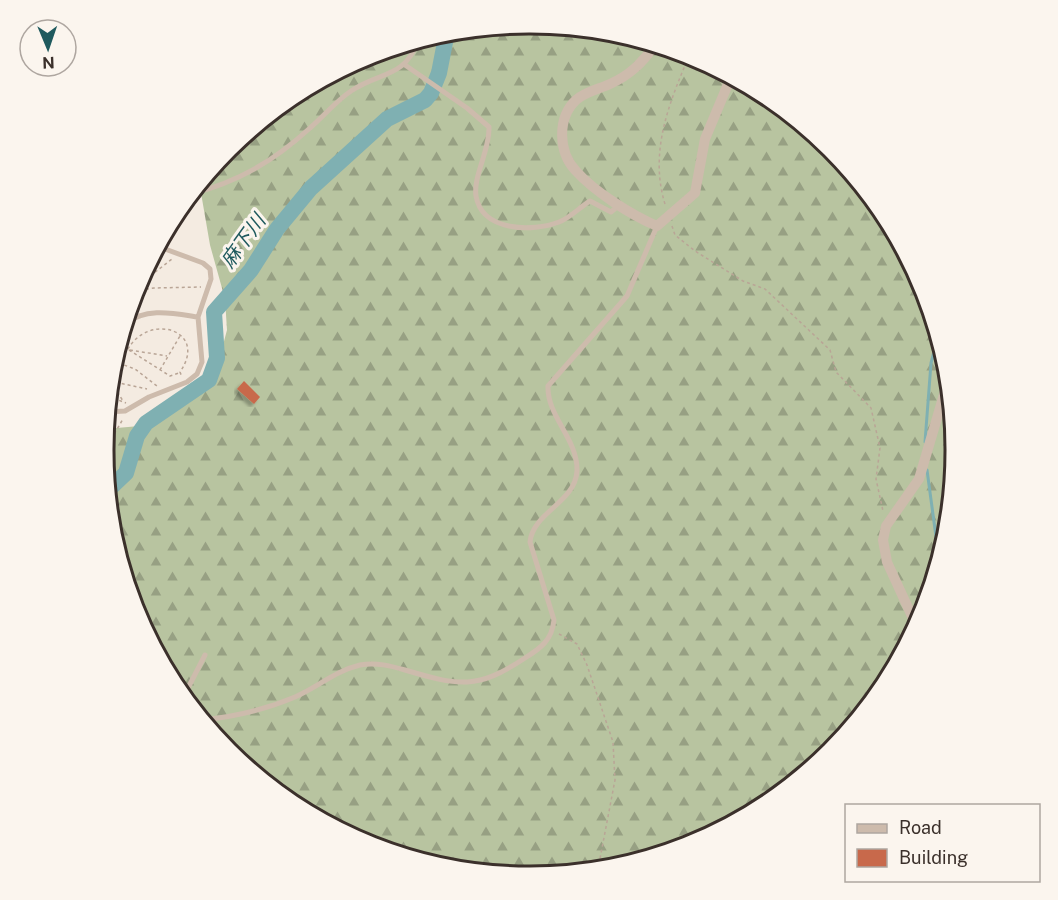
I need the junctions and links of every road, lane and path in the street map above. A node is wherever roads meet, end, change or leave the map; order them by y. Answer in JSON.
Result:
{"nodes":[{"id":1,"x":412,"y":52,"type":"edge"},
{"id":2,"x":648,"y":52,"type":"edge"},
{"id":3,"x":405,"y":65,"type":"junction"},
{"id":4,"x":685,"y":65,"type":"edge"},
{"id":5,"x":728,"y":85,"type":"edge"},
{"id":6,"x":205,"y":190,"type":"edge"},
{"id":7,"x":620,"y":205,"type":"junction"},
{"id":8,"x":668,"y":214,"type":"junction"},
{"id":9,"x":657,"y":226,"type":"junction"},
{"id":10,"x":165,"y":249,"type":"edge"},
{"id":11,"x":180,"y":254,"type":"junction"},
{"id":12,"x":154,"y":270,"type":"edge"},
{"id":13,"x":208,"y":288,"type":"junction"},
{"id":14,"x":146,"y":290,"type":"edge"},
{"id":15,"x":136,"y":316,"type":"edge"},
{"id":16,"x":198,"y":317,"type":"junction"},
{"id":17,"x":181,"y":335,"type":"junction"},
{"id":18,"x":126,"y":350,"type":"edge"},
{"id":19,"x":129,"y":350,"type":"junction"},
{"id":20,"x":168,"y":356,"type":"junction"},
{"id":21,"x":122,"y":365,"type":"edge"},
{"id":22,"x":160,"y":370,"type":"junction"},
{"id":23,"x":180,"y":372,"type":"junction"},
{"id":24,"x":119,"y":382,"type":"edge"},
{"id":25,"x":187,"y":382,"type":"junction"},
{"id":26,"x":118,"y":393,"type":"edge"},
{"id":27,"x":158,"y":393,"type":"junction"},
{"id":28,"x":117,"y":399,"type":"edge"},
{"id":29,"x":123,"y":401,"type":"junction"},
{"id":30,"x":942,"y":402,"type":"edge"},
{"id":31,"x":132,"y":407,"type":"junction"},
{"id":32,"x":115,"y":412,"type":"edge"},
{"id":33,"x":114,"y":435,"type":"edge"},
{"id":34,"x":886,"y":526,"type":"junction"},
{"id":35,"x":910,"y":615,"type":"edge"},
{"id":36,"x":553,"y":631,"type":"junction"},
{"id":37,"x":205,"y":655,"type":"dead end"},
{"id":38,"x":188,"y":687,"type":"edge"},
{"id":39,"x":212,"y":718,"type":"edge"},
{"id":40,"x":600,"y":860,"type":"edge"}],
"edges":[{"from":1,"to":3,"type":"lane"},
{"from":2,"to":7,"type":"street"},
{"from":3,"to":6,"type":"lane"},
{"from":3,"to":7,"type":"lane"},
{"from":4,"to":8,"type":"path"},
{"from":5,"to":8,"type":"street"},
{"from":7,"to":9,"type":"street"},
{"from":8,"to":9,"type":"street"},
{"from":8,"to":34,"type":"path"},
{"from":9,"to":36,"type":"lane"},
{"from":10,"to":11,"type":"lane"},
{"from":11,"to":12,"type":"path"},
{"from":11,"to":13,"type":"lane"},
{"from":13,"to":14,"type":"path"},
{"from":13,"to":16,"type":"lane"},
{"from":15,"to":16,"type":"lane"},
{"from":16,"to":25,"type":"lane"},
{"from":17,"to":19,"type":"path"},
{"from":17,"to":20,"type":"path"},
{"from":17,"to":23,"type":"path"},
{"from":18,"to":19,"type":"path"},
{"from":19,"to":20,"type":"path"},
{"from":19,"to":22,"type":"path"},
{"from":20,"to":22,"type":"path"},
{"from":21,"to":27,"type":"path"},
{"from":22,"to":23,"type":"path"},
{"from":23,"to":25,"type":"path"},
{"from":24,"to":27,"type":"path"},
{"from":25,"to":27,"type":"lane"},
{"from":26,"to":29,"type":"path"},
{"from":27,"to":31,"type":"lane"},
{"from":28,"to":29,"type":"path"},
{"from":29,"to":31,"type":"path"},
{"from":30,"to":34,"type":"street"},
{"from":31,"to":32,"type":"lane"},
{"from":31,"to":33,"type":"path"},
{"from":34,"to":35,"type":"street"},
{"from":36,"to":39,"type":"lane"},
{"from":36,"to":40,"type":"path"},
{"from":37,"to":38,"type":"lane"}]}
